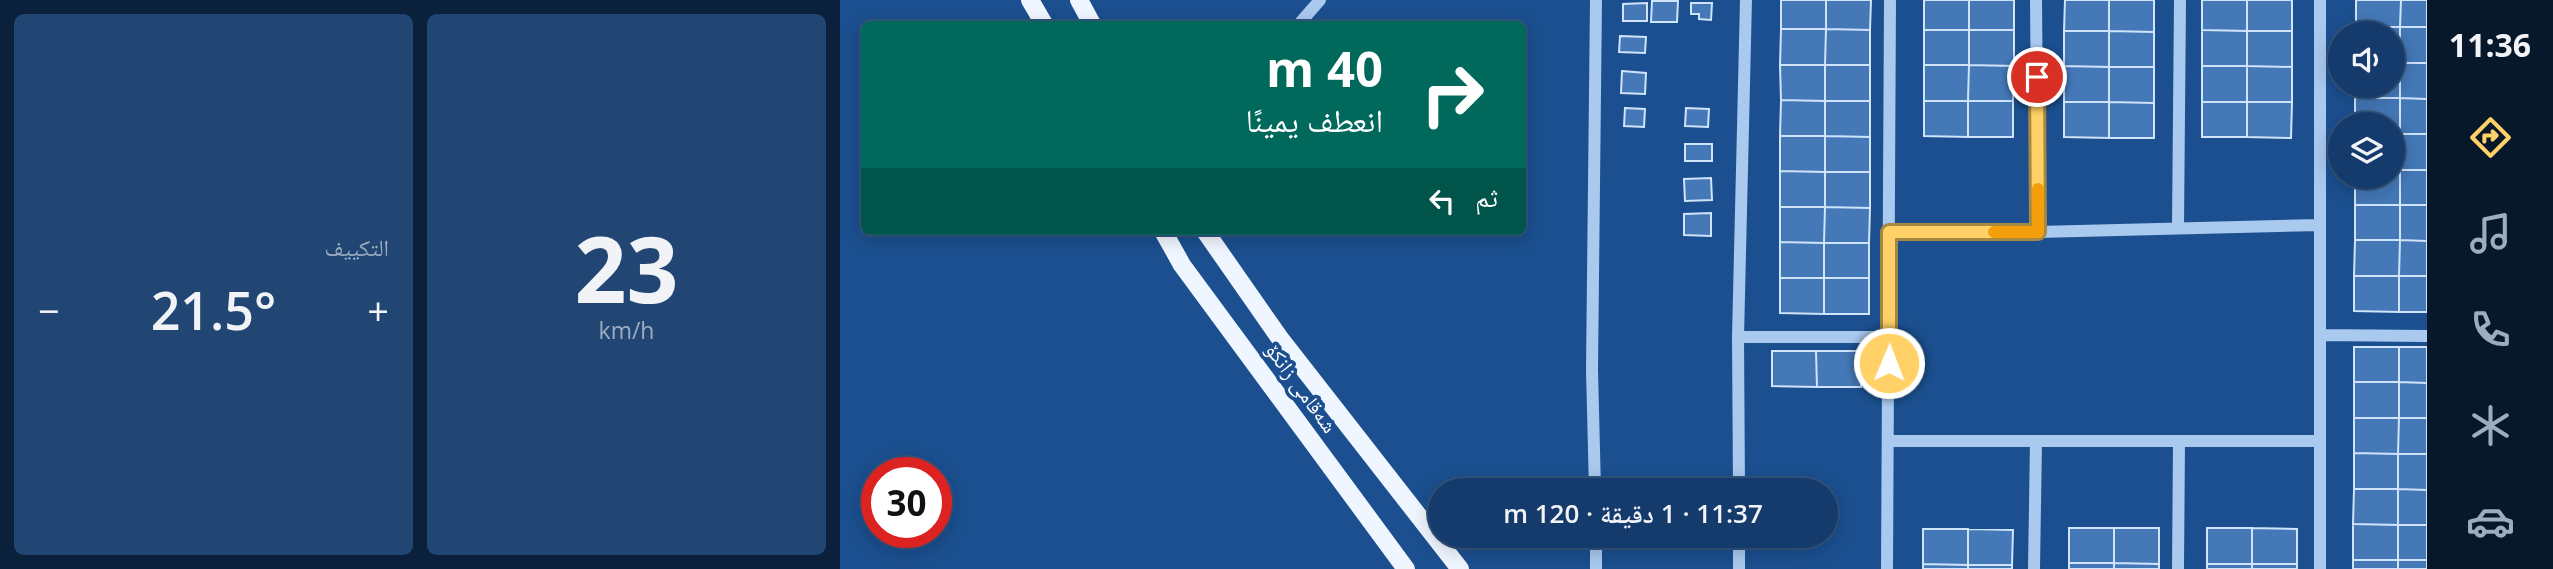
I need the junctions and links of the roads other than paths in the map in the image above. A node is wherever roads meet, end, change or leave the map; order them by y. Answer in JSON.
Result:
{"nodes":[{"id":1,"x":1030,"y":0,"type":"edge"},
{"id":2,"x":1079,"y":0,"type":"edge"},
{"id":3,"x":1320,"y":0,"type":"edge"},
{"id":4,"x":1596,"y":0,"type":"edge"},
{"id":5,"x":1746,"y":0,"type":"edge"},
{"id":6,"x":1890,"y":0,"type":"edge"},
{"id":7,"x":2036,"y":0,"type":"edge"},
{"id":8,"x":2180,"y":0,"type":"edge"},
{"id":9,"x":2320,"y":0,"type":"edge"},
{"id":10,"x":1042,"y":21,"type":"edge"},
{"id":11,"x":1090,"y":21,"type":"edge"},
{"id":12,"x":1302,"y":21,"type":"edge"},
{"id":13,"x":2320,"y":226,"type":"junction"},
{"id":14,"x":2178,"y":227,"type":"junction"},
{"id":15,"x":1889,"y":232,"type":"junction"},
{"id":16,"x":2038,"y":232,"type":"junction"},
{"id":17,"x":1165,"y":235,"type":"edge"},
{"id":18,"x":1208,"y":235,"type":"edge"},
{"id":19,"x":2320,"y":335,"type":"junction"},
{"id":20,"x":2427,"y":336,"type":"edge"},
{"id":21,"x":1738,"y":337,"type":"junction"},
{"id":22,"x":1889,"y":337,"type":"junction"},
{"id":23,"x":1888,"y":441,"type":"junction"},
{"id":24,"x":2036,"y":441,"type":"junction"},
{"id":25,"x":2179,"y":441,"type":"junction"},
{"id":26,"x":2320,"y":442,"type":"junction"},
{"id":27,"x":1595,"y":478,"type":"edge"},
{"id":28,"x":1739,"y":478,"type":"edge"},
{"id":29,"x":1596,"y":548,"type":"edge"},
{"id":30,"x":1739,"y":548,"type":"edge"},
{"id":31,"x":1406,"y":569,"type":"edge"},
{"id":32,"x":1461,"y":569,"type":"edge"},
{"id":33,"x":1596,"y":569,"type":"edge"},
{"id":34,"x":1739,"y":569,"type":"edge"},
{"id":35,"x":1887,"y":569,"type":"edge"},
{"id":36,"x":2034,"y":569,"type":"edge"},
{"id":37,"x":2178,"y":569,"type":"edge"},
{"id":38,"x":2320,"y":569,"type":"edge"}],
"edges":[{"from":1,"to":10,"type":"main road"},
{"from":2,"to":11,"type":"main road"},
{"from":3,"to":12,"type":"street"},
{"from":4,"to":27,"type":"street"},
{"from":5,"to":21,"type":"street"},
{"from":6,"to":15,"type":"street"},
{"from":7,"to":16,"type":"street"},
{"from":8,"to":14,"type":"street"},
{"from":9,"to":13,"type":"street"},
{"from":13,"to":14,"type":"street"},
{"from":13,"to":19,"type":"street"},
{"from":14,"to":16,"type":"street"},
{"from":15,"to":16,"type":"street"},
{"from":15,"to":22,"type":"street"},
{"from":17,"to":31,"type":"main road","name":"شەقامی زانکۆ"},
{"from":18,"to":32,"type":"main road"},
{"from":19,"to":20,"type":"street"},
{"from":19,"to":26,"type":"street"},
{"from":21,"to":22,"type":"street"},
{"from":21,"to":28,"type":"street"},
{"from":22,"to":23,"type":"street"},
{"from":23,"to":24,"type":"street"},
{"from":23,"to":35,"type":"street"},
{"from":24,"to":25,"type":"street"},
{"from":24,"to":36,"type":"street"},
{"from":25,"to":26,"type":"street"},
{"from":25,"to":37,"type":"street"},
{"from":26,"to":38,"type":"street"},
{"from":29,"to":33,"type":"street"},
{"from":30,"to":34,"type":"street"}]}
